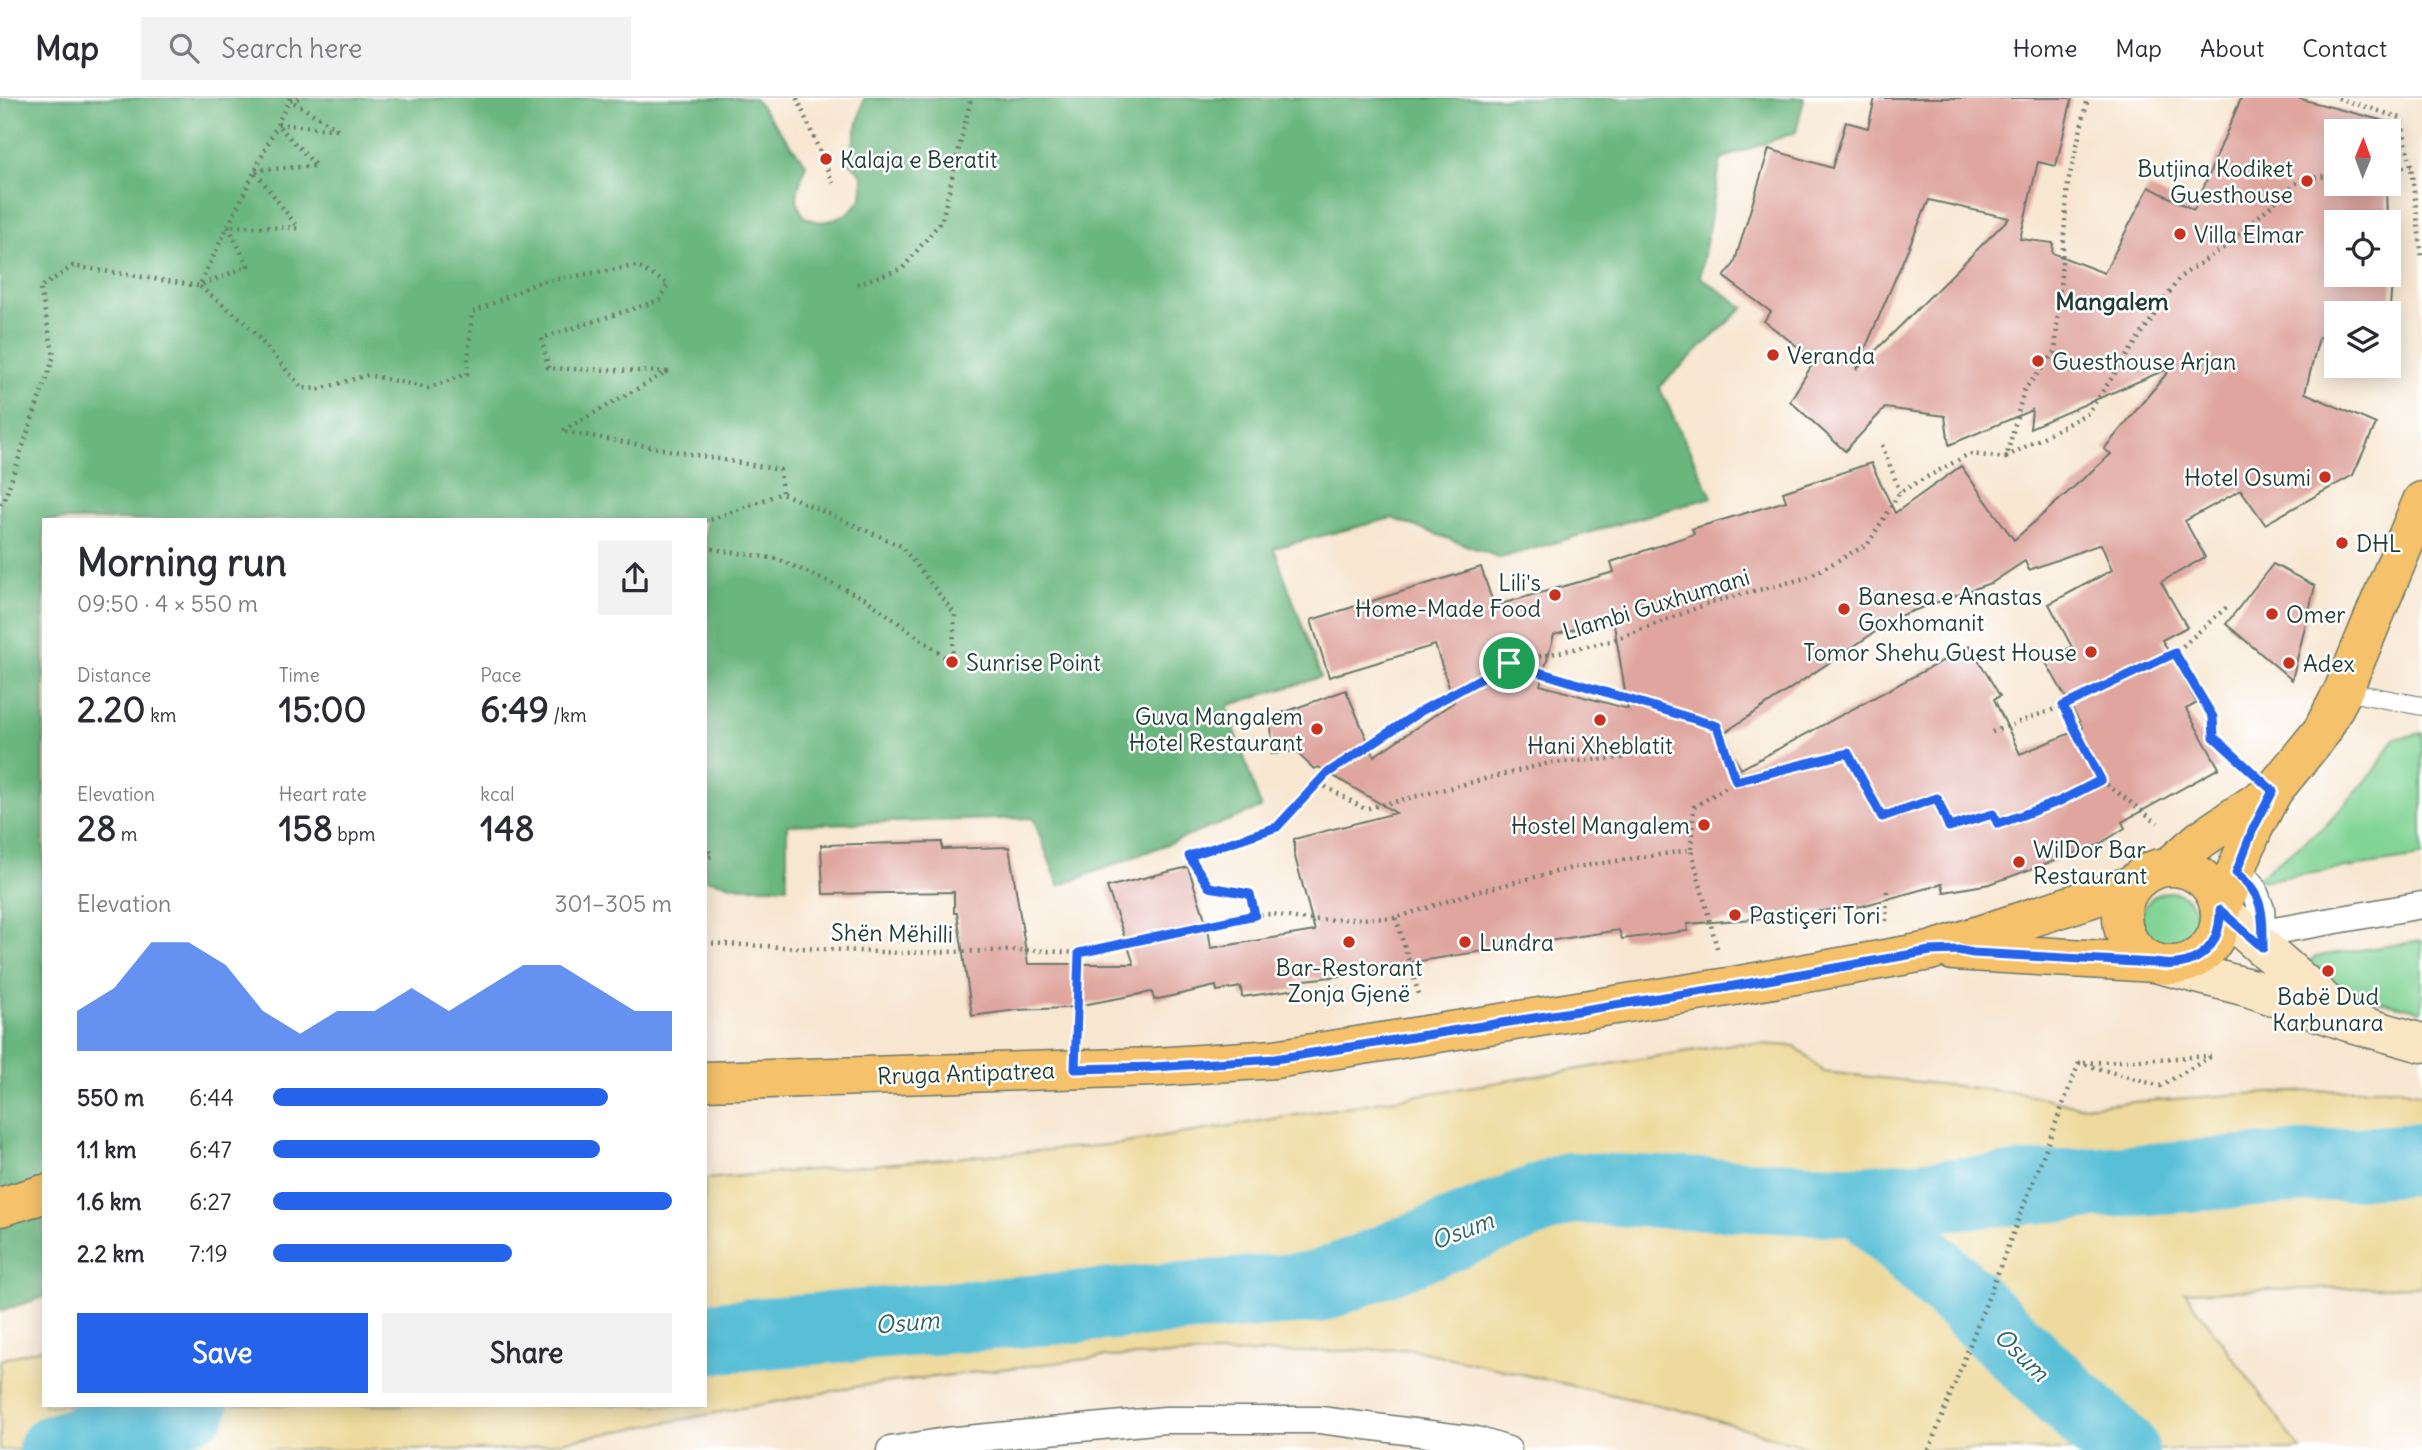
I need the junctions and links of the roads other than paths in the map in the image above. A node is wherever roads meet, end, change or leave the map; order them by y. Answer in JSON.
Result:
{"nodes":[{"id":1,"x":2422,"y":501,"type":"edge"},
{"id":2,"x":2343,"y":691,"type":"junction"},
{"id":3,"x":2422,"y":706,"type":"edge"},
{"id":4,"x":2273,"y":791,"type":"junction"},
{"id":5,"x":2183,"y":856,"type":"junction"},
{"id":6,"x":2236,"y":873,"type":"junction"},
{"id":7,"x":2132,"y":885,"type":"junction"},
{"id":8,"x":2422,"y":905,"type":"edge"},
{"id":9,"x":2220,"y":910,"type":"junction"},
{"id":10,"x":2263,"y":940,"type":"junction"},
{"id":11,"x":1930,"y":951,"type":"junction"},
{"id":12,"x":2155,"y":963,"type":"junction"},
{"id":13,"x":2250,"y":988,"type":"junction"},
{"id":14,"x":2347,"y":1022,"type":"junction"},
{"id":15,"x":2422,"y":1043,"type":"edge"},
{"id":16,"x":707,"y":1081,"type":"edge"},
{"id":17,"x":42,"y":1195,"type":"edge"},
{"id":18,"x":0,"y":1207,"type":"edge"},
{"id":19,"x":890,"y":1450,"type":"edge"},
{"id":20,"x":1508,"y":1450,"type":"edge"}],
"edges":[{"from":1,"to":2,"type":"main road"},
{"from":2,"to":3,"type":"lane"},
{"from":2,"to":4,"type":"main road"},
{"from":4,"to":5,"type":"main road"},
{"from":4,"to":6,"type":"main road"},
{"from":5,"to":7,"type":"main road"},
{"from":5,"to":9,"type":"main road"},
{"from":6,"to":9,"type":"main road"},
{"from":6,"to":10,"type":"street"},
{"from":7,"to":11,"type":"main road","name":"Rruga Antipatrea"},
{"from":7,"to":12,"type":"main road"},
{"from":8,"to":10,"type":"street"},
{"from":9,"to":10,"type":"main road"},
{"from":9,"to":12,"type":"main road"},
{"from":10,"to":13,"type":"street"},
{"from":10,"to":14,"type":"main road"},
{"from":11,"to":12,"type":"main road"},
{"from":11,"to":16,"type":"main road","name":"Rruga Antipatrea"},
{"from":12,"to":13,"type":"main road"},
{"from":13,"to":14,"type":"main road"},
{"from":14,"to":15,"type":"main road"},
{"from":17,"to":18,"type":"main road"},
{"from":19,"to":20,"type":"street"}]}
